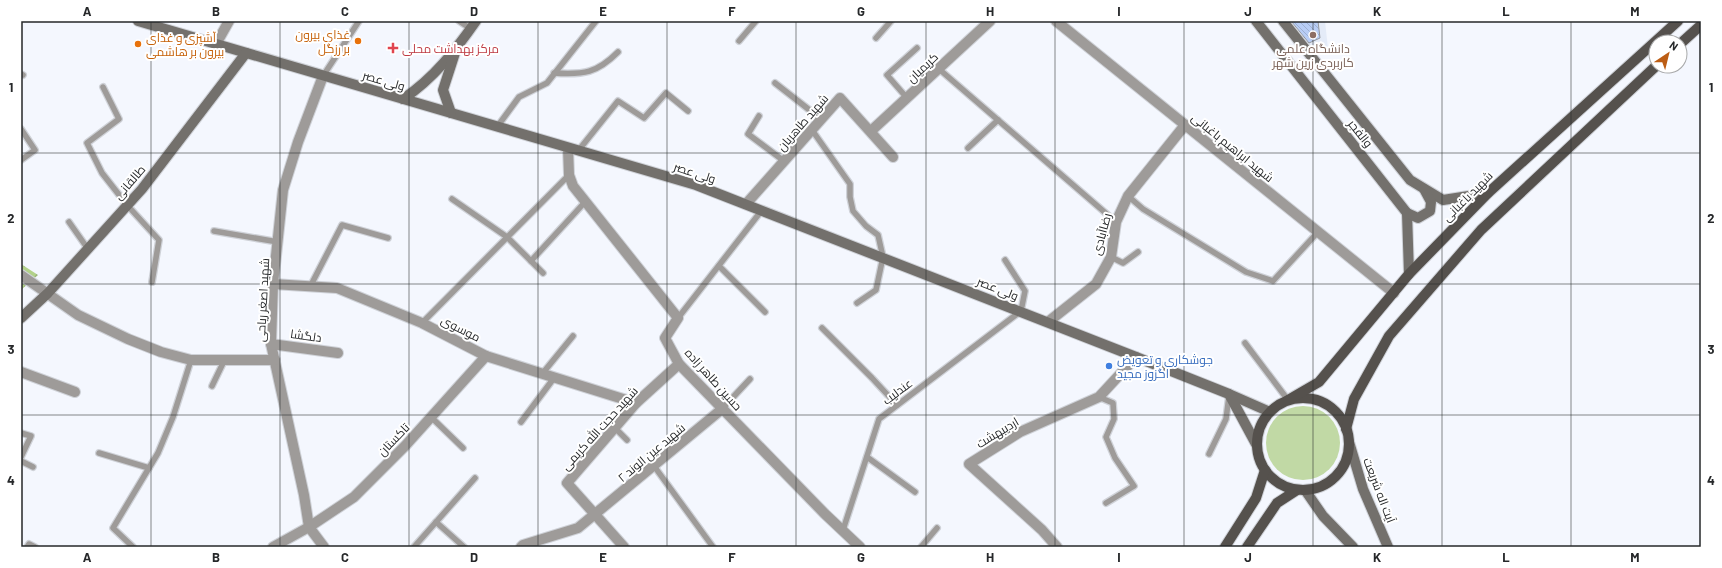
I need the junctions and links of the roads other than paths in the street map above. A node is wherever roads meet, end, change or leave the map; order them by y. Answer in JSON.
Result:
{"nodes":[{"id":1,"x":138,"y":21,"type":"edge"},
{"id":2,"x":229,"y":21,"type":"edge"},
{"id":3,"x":359,"y":21,"type":"edge"},
{"id":4,"x":459,"y":21,"type":"edge"},
{"id":5,"x":596,"y":21,"type":"edge"},
{"id":6,"x":756,"y":21,"type":"edge"},
{"id":7,"x":891,"y":21,"type":"edge"},
{"id":8,"x":990,"y":21,"type":"edge"},
{"id":9,"x":1056,"y":21,"type":"edge"},
{"id":10,"x":1256,"y":21,"type":"edge"},
{"id":11,"x":1283,"y":21,"type":"edge"},
{"id":12,"x":1678,"y":21,"type":"edge"},
{"id":13,"x":474,"y":25,"type":"edge"},
{"id":14,"x":1701,"y":25,"type":"edge"},
{"id":15,"x":1688,"y":37,"type":"edge"},
{"id":16,"x":876,"y":38,"type":"dead end"},
{"id":17,"x":738,"y":41,"type":"dead end"},
{"id":18,"x":216,"y":44,"type":"junction"},
{"id":19,"x":457,"y":48,"type":"junction"},
{"id":20,"x":917,"y":48,"type":"dead end"},
{"id":21,"x":618,"y":52,"type":"dead end"},
{"id":22,"x":246,"y":53,"type":"junction"},
{"id":23,"x":939,"y":69,"type":"junction"},
{"id":24,"x":1648,"y":73,"type":"edge"},
{"id":25,"x":554,"y":74,"type":"junction"},
{"id":26,"x":323,"y":76,"type":"junction"},
{"id":27,"x":775,"y":83,"type":"dead end"},
{"id":28,"x":103,"y":87,"type":"dead end"},
{"id":29,"x":907,"y":98,"type":"junction"},
{"id":30,"x":403,"y":99,"type":"junction"},
{"id":31,"x":688,"y":110,"type":"dead end"},
{"id":32,"x":451,"y":113,"type":"junction"},
{"id":33,"x":759,"y":116,"type":"dead end"},
{"id":34,"x":822,"y":119,"type":"junction"},
{"id":35,"x":998,"y":120,"type":"junction"},
{"id":36,"x":1185,"y":125,"type":"junction"},
{"id":37,"x":497,"y":127,"type":"junction"},
{"id":38,"x":21,"y":129,"type":"edge"},
{"id":39,"x":812,"y":130,"type":"junction"},
{"id":40,"x":872,"y":131,"type":"junction"},
{"id":41,"x":568,"y":148,"type":"junction"},
{"id":42,"x":968,"y":148,"type":"dead end"},
{"id":43,"x":578,"y":151,"type":"junction"},
{"id":44,"x":893,"y":157,"type":"dead end"},
{"id":45,"x":21,"y":160,"type":"edge"},
{"id":46,"x":784,"y":161,"type":"junction"},
{"id":47,"x":569,"y":175,"type":"junction"},
{"id":48,"x":1424,"y":188,"type":"junction"},
{"id":49,"x":1488,"y":192,"type":"junction"},
{"id":50,"x":1128,"y":196,"type":"junction"},
{"id":51,"x":452,"y":199,"type":"dead end"},
{"id":52,"x":585,"y":202,"type":"junction"},
{"id":53,"x":746,"y":204,"type":"junction"},
{"id":54,"x":127,"y":205,"type":"junction"},
{"id":55,"x":762,"y":210,"type":"junction"},
{"id":56,"x":1407,"y":213,"type":"junction"},
{"id":57,"x":69,"y":222,"type":"dead end"},
{"id":58,"x":1116,"y":222,"type":"junction"},
{"id":59,"x":214,"y":231,"type":"dead end"},
{"id":60,"x":1318,"y":232,"type":"junction"},
{"id":61,"x":507,"y":237,"type":"junction"},
{"id":62,"x":388,"y":238,"type":"dead end"},
{"id":63,"x":279,"y":242,"type":"junction"},
{"id":64,"x":88,"y":249,"type":"junction"},
{"id":65,"x":1138,"y":252,"type":"dead end"},
{"id":66,"x":883,"y":257,"type":"junction"},
{"id":67,"x":1111,"y":257,"type":"junction"},
{"id":68,"x":1005,"y":260,"type":"dead end"},
{"id":69,"x":531,"y":261,"type":"junction"},
{"id":70,"x":718,"y":266,"type":"junction"},
{"id":71,"x":543,"y":272,"type":"dead end"},
{"id":72,"x":1409,"y":274,"type":"junction"},
{"id":73,"x":21,"y":275,"type":"edge"},
{"id":74,"x":152,"y":282,"type":"dead end"},
{"id":75,"x":273,"y":284,"type":"junction"},
{"id":76,"x":311,"y":285,"type":"junction"},
{"id":77,"x":48,"y":293,"type":"junction"},
{"id":78,"x":1394,"y":293,"type":"junction"},
{"id":79,"x":857,"y":303,"type":"dead end"},
{"id":80,"x":1021,"y":311,"type":"junction"},
{"id":81,"x":764,"y":312,"type":"dead end"},
{"id":82,"x":21,"y":318,"type":"edge"},
{"id":83,"x":678,"y":318,"type":"junction"},
{"id":84,"x":1048,"y":322,"type":"junction"},
{"id":85,"x":422,"y":323,"type":"junction"},
{"id":86,"x":822,"y":328,"type":"dead end"},
{"id":87,"x":573,"y":336,"type":"dead end"},
{"id":88,"x":1245,"y":343,"type":"dead end"},
{"id":89,"x":271,"y":344,"type":"junction"},
{"id":90,"x":338,"y":353,"type":"dead end"},
{"id":91,"x":486,"y":356,"type":"junction"},
{"id":92,"x":1136,"y":356,"type":"junction"},
{"id":93,"x":225,"y":359,"type":"junction"},
{"id":94,"x":191,"y":360,"type":"junction"},
{"id":95,"x":275,"y":360,"type":"junction"},
{"id":96,"x":679,"y":364,"type":"junction"},
{"id":97,"x":21,"y":372,"type":"edge"},
{"id":98,"x":542,"y":374,"type":"junction"},
{"id":99,"x":554,"y":378,"type":"junction"},
{"id":100,"x":750,"y":379,"type":"dead end"},
{"id":101,"x":212,"y":386,"type":"dead end"},
{"id":102,"x":76,"y":392,"type":"dead end"},
{"id":103,"x":1229,"y":394,"type":"junction"},
{"id":104,"x":1099,"y":397,"type":"junction"},
{"id":105,"x":1288,"y":400,"type":"junction"},
{"id":106,"x":636,"y":403,"type":"junction"},
{"id":107,"x":897,"y":405,"type":"junction"},
{"id":108,"x":722,"y":409,"type":"junction"},
{"id":109,"x":1270,"y":412,"type":"junction"},
{"id":110,"x":431,"y":417,"type":"junction"},
{"id":111,"x":521,"y":422,"type":"dead end"},
{"id":112,"x":614,"y":428,"type":"junction"},
{"id":113,"x":1346,"y":429,"type":"junction"},
{"id":114,"x":21,"y":433,"type":"edge"},
{"id":115,"x":628,"y":440,"type":"dead end"},
{"id":116,"x":1349,"y":442,"type":"junction"},
{"id":117,"x":1256,"y":444,"type":"junction"},
{"id":118,"x":462,"y":448,"type":"dead end"},
{"id":119,"x":99,"y":453,"type":"dead end"},
{"id":120,"x":1209,"y":454,"type":"dead end"},
{"id":121,"x":21,"y":457,"type":"edge"},
{"id":122,"x":867,"y":457,"type":"junction"},
{"id":123,"x":21,"y":461,"type":"edge"},
{"id":124,"x":654,"y":466,"type":"junction"},
{"id":125,"x":33,"y":467,"type":"dead end"},
{"id":126,"x":149,"y":468,"type":"junction"},
{"id":127,"x":1264,"y":470,"type":"junction"},
{"id":128,"x":475,"y":478,"type":"dead end"},
{"id":129,"x":1301,"y":490,"type":"junction"},
{"id":130,"x":915,"y":492,"type":"dead end"},
{"id":131,"x":1106,"y":503,"type":"dead end"},
{"id":132,"x":596,"y":514,"type":"junction"},
{"id":133,"x":436,"y":522,"type":"junction"},
{"id":134,"x":309,"y":527,"type":"junction"},
{"id":135,"x":937,"y":528,"type":"dead end"},
{"id":136,"x":843,"y":530,"type":"junction"},
{"id":137,"x":27,"y":547,"type":"edge"},
{"id":138,"x":34,"y":547,"type":"edge"},
{"id":139,"x":133,"y":547,"type":"edge"},
{"id":140,"x":273,"y":547,"type":"edge"},
{"id":141,"x":324,"y":547,"type":"edge"},
{"id":142,"x":414,"y":547,"type":"edge"},
{"id":143,"x":464,"y":547,"type":"edge"},
{"id":144,"x":521,"y":547,"type":"edge"},
{"id":145,"x":624,"y":547,"type":"edge"},
{"id":146,"x":713,"y":547,"type":"edge"},
{"id":147,"x":860,"y":547,"type":"edge"},
{"id":148,"x":921,"y":547,"type":"edge"},
{"id":149,"x":1057,"y":547,"type":"edge"},
{"id":150,"x":1225,"y":547,"type":"edge"},
{"id":151,"x":1247,"y":547,"type":"edge"},
{"id":152,"x":1353,"y":547,"type":"edge"},
{"id":153,"x":1388,"y":547,"type":"edge"}],
"edges":[{"from":1,"to":18,"type":"street","name":"ولی عصر"},
{"from":2,"to":18,"type":"street"},
{"from":3,"to":26,"type":"lane"},
{"from":4,"to":13,"type":"lane"},
{"from":5,"to":25,"type":"lane"},
{"from":6,"to":17,"type":"lane"},
{"from":7,"to":16,"type":"lane"},
{"from":8,"to":23,"type":"street","name":"کریمیان"},
{"from":9,"to":36,"type":"street","name":"شهید ابراهیم باغبانی"},
{"from":10,"to":56,"type":"street","name":"والفجر"},
{"from":11,"to":48,"type":"street","name":"والفجر"},
{"from":12,"to":49,"type":"main road","name":"شهید باغبانی"},
{"from":13,"to":19,"type":"street"},
{"from":14,"to":15,"type":"main road"},
{"from":18,"to":22,"type":"street","name":"ولی عصر"},
{"from":19,"to":30,"type":"street"},
{"from":19,"to":32,"type":"street"},
{"from":20,"to":29,"type":"lane"},
{"from":21,"to":25,"type":"lane"},
{"from":22,"to":26,"type":"street","name":"ولی عصر"},
{"from":22,"to":54,"type":"street","name":"طالقانی"},
{"from":23,"to":29,"type":"street","name":"کریمیان"},
{"from":23,"to":35,"type":"lane"},
{"from":24,"to":113,"type":"main road"},
{"from":25,"to":37,"type":"lane"},
{"from":26,"to":30,"type":"street","name":"ولی عصر"},
{"from":26,"to":63,"type":"street","name":"شهید اصغر ریاحی"},
{"from":27,"to":34,"type":"lane"},
{"from":28,"to":54,"type":"lane"},
{"from":29,"to":40,"type":"street","name":"کریمیان"},
{"from":30,"to":32,"type":"street","name":"ولی عصر"},
{"from":31,"to":43,"type":"lane"},
{"from":32,"to":37,"type":"street","name":"ولی عصر"},
{"from":33,"to":46,"type":"lane"},
{"from":34,"to":39,"type":"street","name":"شهید طاهریان"},
{"from":34,"to":40,"type":"street","name":"شهید طاهریان"},
{"from":35,"to":42,"type":"lane"},
{"from":35,"to":58,"type":"lane"},
{"from":36,"to":50,"type":"street","name":"رضاآبادی"},
{"from":36,"to":60,"type":"street","name":"شهید ابراهیم باغبانی"},
{"from":37,"to":41,"type":"street","name":"ولی عصر"},
{"from":38,"to":45,"type":"lane"},
{"from":39,"to":46,"type":"street","name":"شهید طاهریان"},
{"from":39,"to":66,"type":"lane"},
{"from":40,"to":44,"type":"street","name":"شهید طاهریان"},
{"from":41,"to":43,"type":"street","name":"ولی عصر"},
{"from":41,"to":47,"type":"street"},
{"from":43,"to":53,"type":"street","name":"ولی عصر"},
{"from":46,"to":53,"type":"street","name":"شهید طاهریان"},
{"from":47,"to":52,"type":"street"},
{"from":47,"to":61,"type":"lane"},
{"from":48,"to":49,"type":"street","name":"والفجر"},
{"from":48,"to":56,"type":"street"},
{"from":49,"to":72,"type":"main road","name":"شهید باغبانی"},
{"from":50,"to":58,"type":"street","name":"رضاآبادی"},
{"from":50,"to":60,"type":"lane"},
{"from":51,"to":61,"type":"lane"},
{"from":52,"to":69,"type":"lane"},
{"from":52,"to":83,"type":"street"},
{"from":53,"to":55,"type":"street","name":"ولی عصر"},
{"from":54,"to":64,"type":"street","name":"طالقانی"},
{"from":54,"to":74,"type":"lane"},
{"from":55,"to":66,"type":"street","name":"ولی عصر"},
{"from":55,"to":70,"type":"lane"},
{"from":56,"to":72,"type":"street"},
{"from":57,"to":64,"type":"lane"},
{"from":58,"to":67,"type":"street","name":"رضاآبادی"},
{"from":59,"to":63,"type":"lane"},
{"from":60,"to":78,"type":"street","name":"شهید ابراهیم باغبانی"},
{"from":61,"to":69,"type":"lane"},
{"from":61,"to":85,"type":"lane"},
{"from":62,"to":76,"type":"lane"},
{"from":63,"to":75,"type":"street","name":"شهید اصغر ریاحی"},
{"from":64,"to":77,"type":"street","name":"طالقانی"},
{"from":65,"to":67,"type":"lane"},
{"from":66,"to":79,"type":"lane"},
{"from":66,"to":80,"type":"street","name":"ولی عصر"},
{"from":67,"to":84,"type":"street","name":"رضاآبادی"},
{"from":68,"to":80,"type":"lane"},
{"from":69,"to":71,"type":"lane"},
{"from":70,"to":81,"type":"lane"},
{"from":70,"to":83,"type":"lane"},
{"from":72,"to":78,"type":"main road","name":"شهید باغبانی"},
{"from":73,"to":77,"type":"street"},
{"from":75,"to":76,"type":"street","name":"موسوی"},
{"from":75,"to":89,"type":"street","name":"شهید اصغر ریاحی"},
{"from":76,"to":85,"type":"street","name":"موسوی"},
{"from":77,"to":82,"type":"street","name":"طالقانی"},
{"from":77,"to":94,"type":"street"},
{"from":78,"to":105,"type":"main road","name":"شهید باغبانی"},
{"from":80,"to":84,"type":"street","name":"ولی عصر"},
{"from":80,"to":107,"type":"lane","name":"عندلیب"},
{"from":83,"to":96,"type":"street","name":"حسین طاهر زاده"},
{"from":84,"to":92,"type":"street","name":"ولی عصر"},
{"from":85,"to":91,"type":"street","name":"موسوی"},
{"from":86,"to":107,"type":"lane"},
{"from":87,"to":98,"type":"lane"},
{"from":88,"to":105,"type":"lane"},
{"from":89,"to":90,"type":"street","name":"دلگشا"},
{"from":89,"to":95,"type":"street","name":"شهید اصغر ریاحی"},
{"from":91,"to":98,"type":"street","name":"موسوی"},
{"from":91,"to":110,"type":"street","name":"تاکستان"},
{"from":92,"to":103,"type":"street","name":"ولی عصر"},
{"from":92,"to":104,"type":"street","name":"اردیبهشت"},
{"from":93,"to":94,"type":"street"},
{"from":93,"to":95,"type":"street"},
{"from":93,"to":101,"type":"lane"},
{"from":94,"to":126,"type":"lane"},
{"from":95,"to":134,"type":"street","name":"شهید اصغر ریاحی"},
{"from":96,"to":106,"type":"street","name":"شهید حجت الله کریمی"},
{"from":96,"to":108,"type":"street","name":"حسین طاهر زاده"},
{"from":97,"to":102,"type":"street"},
{"from":98,"to":99,"type":"street","name":"موسوی"},
{"from":99,"to":106,"type":"street","name":"موسوی"},
{"from":99,"to":111,"type":"lane"},
{"from":100,"to":108,"type":"lane"},
{"from":103,"to":109,"type":"street","name":"ولی عصر"},
{"from":103,"to":117,"type":"street"},
{"from":103,"to":120,"type":"lane"},
{"from":104,"to":131,"type":"lane"},
{"from":104,"to":149,"type":"street","name":"اردیبهشت"},
{"from":105,"to":109,"type":"main road"},
{"from":105,"to":113,"type":"main road"},
{"from":106,"to":112,"type":"street","name":"شهید حجت الله کریمی"},
{"from":107,"to":122,"type":"lane","name":"عندلیب"},
{"from":108,"to":124,"type":"street","name":"شهید عین الوند ۲"},
{"from":108,"to":136,"type":"street","name":"حسین طاهر زاده"},
{"from":109,"to":117,"type":"main road"},
{"from":110,"to":118,"type":"lane"},
{"from":110,"to":134,"type":"street","name":"تاکستان"},
{"from":112,"to":115,"type":"lane"},
{"from":112,"to":132,"type":"street","name":"شهید حجت الله کریمی"},
{"from":113,"to":116,"type":"main road"},
{"from":114,"to":121,"type":"lane"},
{"from":116,"to":129,"type":"main road"},
{"from":116,"to":153,"type":"street","name":"آیت اله شریعت"},
{"from":117,"to":127,"type":"main road"},
{"from":119,"to":126,"type":"lane"},
{"from":122,"to":130,"type":"lane"},
{"from":122,"to":136,"type":"lane","name":"عندلیب"},
{"from":123,"to":125,"type":"lane"},
{"from":124,"to":132,"type":"street","name":"شهید عین الوند ۲"},
{"from":124,"to":146,"type":"lane"},
{"from":126,"to":139,"type":"lane"},
{"from":127,"to":129,"type":"main road"},
{"from":127,"to":150,"type":"main road"},
{"from":128,"to":133,"type":"lane"},
{"from":129,"to":151,"type":"main road"},
{"from":129,"to":152,"type":"street"},
{"from":132,"to":144,"type":"street","name":"شهید عین الوند ۲"},
{"from":132,"to":145,"type":"street","name":"شهید حجت الله کریمی"},
{"from":133,"to":142,"type":"lane"},
{"from":133,"to":143,"type":"lane"},
{"from":134,"to":140,"type":"street","name":"تاکستان"},
{"from":134,"to":141,"type":"street","name":"شهید اصغر ریاحی"},
{"from":135,"to":148,"type":"lane"},
{"from":136,"to":147,"type":"street","name":"حسین طاهر زاده"},
{"from":137,"to":138,"type":"lane"}]}
